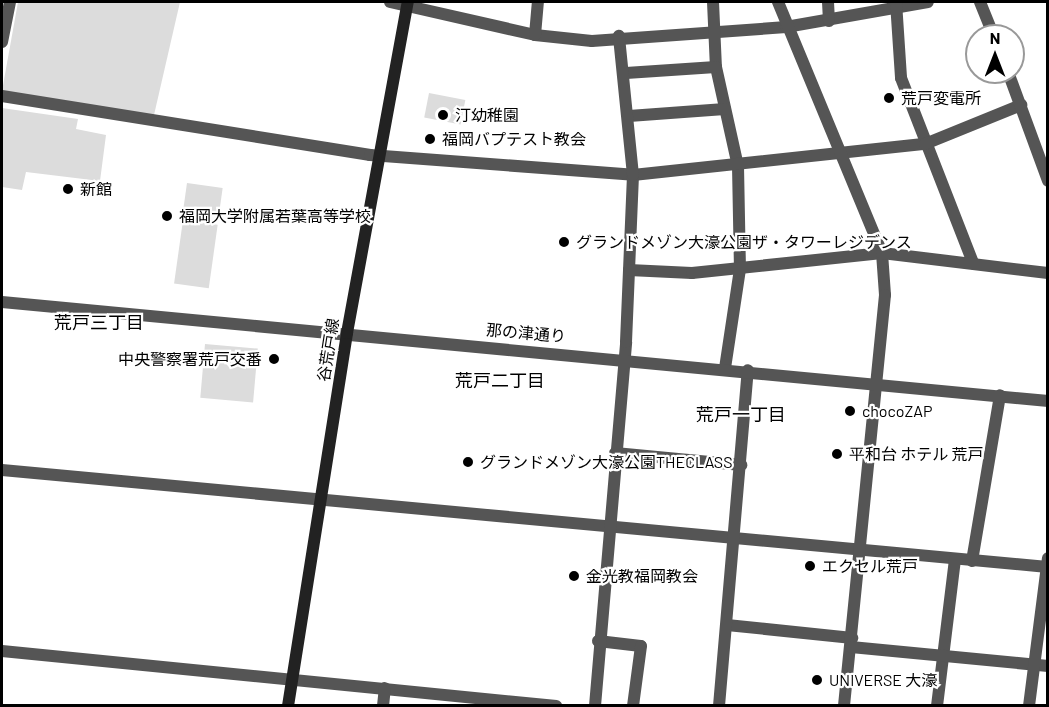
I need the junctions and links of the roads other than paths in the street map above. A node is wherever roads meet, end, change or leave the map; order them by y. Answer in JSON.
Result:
{"nodes":[{"id":1,"x":10,"y":2,"type":"edge"},
{"id":2,"x":390,"y":2,"type":"edge"},
{"id":3,"x":538,"y":2,"type":"edge"},
{"id":4,"x":713,"y":2,"type":"edge"},
{"id":5,"x":778,"y":2,"type":"edge"},
{"id":6,"x":828,"y":2,"type":"edge"},
{"id":7,"x":928,"y":2,"type":"edge"},
{"id":8,"x":980,"y":2,"type":"edge"},
{"id":9,"x":407,"y":4,"type":"edge"},
{"id":10,"x":896,"y":4,"type":"edge"},
{"id":11,"x":829,"y":21,"type":"junction"},
{"id":12,"x":989,"y":24,"type":"edge"},
{"id":13,"x":786,"y":27,"type":"junction"},
{"id":14,"x":714,"y":28,"type":"junction"},
{"id":15,"x":536,"y":35,"type":"junction"},
{"id":16,"x":619,"y":36,"type":"junction"},
{"id":17,"x":2,"y":42,"type":"edge"},
{"id":18,"x":716,"y":67,"type":"junction"},
{"id":19,"x":626,"y":73,"type":"junction"},
{"id":20,"x":1013,"y":84,"type":"edge"},
{"id":21,"x":2,"y":96,"type":"edge"},
{"id":22,"x":1021,"y":105,"type":"junction"},
{"id":23,"x":725,"y":109,"type":"junction"},
{"id":24,"x":629,"y":116,"type":"junction"},
{"id":25,"x":925,"y":144,"type":"junction"},
{"id":26,"x":378,"y":155,"type":"junction"},
{"id":27,"x":840,"y":156,"type":"junction"},
{"id":28,"x":738,"y":166,"type":"junction"},
{"id":29,"x":633,"y":175,"type":"junction"},
{"id":30,"x":1047,"y":181,"type":"edge"},
{"id":31,"x":882,"y":253,"type":"junction"},
{"id":32,"x":973,"y":263,"type":"junction"},
{"id":33,"x":740,"y":269,"type":"junction"},
{"id":34,"x":629,"y":270,"type":"junction"},
{"id":35,"x":1047,"y":273,"type":"edge"},
{"id":36,"x":2,"y":302,"type":"edge"},
{"id":37,"x":347,"y":333,"type":"junction"},
{"id":38,"x":624,"y":358,"type":"junction"},
{"id":39,"x":725,"y":368,"type":"junction"},
{"id":40,"x":748,"y":370,"type":"junction"},
{"id":41,"x":877,"y":383,"type":"junction"},
{"id":42,"x":1000,"y":395,"type":"junction"},
{"id":43,"x":1047,"y":401,"type":"edge"},
{"id":44,"x":615,"y":453,"type":"junction"},
{"id":45,"x":741,"y":465,"type":"junction"},
{"id":46,"x":2,"y":470,"type":"edge"},
{"id":47,"x":322,"y":500,"type":"junction"},
{"id":48,"x":609,"y":528,"type":"junction"},
{"id":49,"x":734,"y":541,"type":"junction"},
{"id":50,"x":860,"y":554,"type":"junction"},
{"id":51,"x":955,"y":560,"type":"junction"},
{"id":52,"x":972,"y":561,"type":"junction"},
{"id":53,"x":1047,"y":564,"type":"edge"},
{"id":54,"x":1045,"y":603,"type":"edge"},
{"id":55,"x":727,"y":625,"type":"junction"},
{"id":56,"x":598,"y":641,"type":"junction"},
{"id":57,"x":851,"y":642,"type":"junction"},
{"id":58,"x":2,"y":651,"type":"edge"},
{"id":59,"x":943,"y":658,"type":"junction"},
{"id":60,"x":1047,"y":666,"type":"edge"},
{"id":61,"x":1034,"y":667,"type":"junction"},
{"id":62,"x":291,"y":679,"type":"junction"},
{"id":63,"x":385,"y":688,"type":"junction"},
{"id":64,"x":288,"y":705,"type":"edge"},
{"id":65,"x":383,"y":705,"type":"edge"},
{"id":66,"x":556,"y":705,"type":"edge"},
{"id":67,"x":595,"y":705,"type":"edge"},
{"id":68,"x":633,"y":705,"type":"edge"},
{"id":69,"x":719,"y":705,"type":"edge"},
{"id":70,"x":844,"y":705,"type":"edge"},
{"id":71,"x":937,"y":705,"type":"edge"},
{"id":72,"x":1029,"y":705,"type":"edge"}],
"edges":[{"from":1,"to":17,"type":"street"},
{"from":2,"to":9,"type":"street"},
{"from":3,"to":15,"type":"street"},
{"from":4,"to":14,"type":"street"},
{"from":5,"to":13,"type":"street"},
{"from":6,"to":11,"type":"street"},
{"from":7,"to":10,"type":"street"},
{"from":8,"to":12,"type":"street"},
{"from":9,"to":15,"type":"street"},
{"from":9,"to":26,"type":"main road","name":"谷荒戸線"},
{"from":10,"to":11,"type":"street"},
{"from":10,"to":25,"type":"street"},
{"from":11,"to":13,"type":"street"},
{"from":13,"to":14,"type":"street"},
{"from":13,"to":27,"type":"street"},
{"from":14,"to":16,"type":"street"},
{"from":14,"to":18,"type":"street"},
{"from":15,"to":16,"type":"street"},
{"from":16,"to":19,"type":"street"},
{"from":18,"to":19,"type":"street"},
{"from":18,"to":23,"type":"street"},
{"from":19,"to":24,"type":"street"},
{"from":20,"to":22,"type":"street"},
{"from":21,"to":26,"type":"street"},
{"from":22,"to":25,"type":"street"},
{"from":22,"to":30,"type":"street"},
{"from":23,"to":24,"type":"street"},
{"from":23,"to":28,"type":"street"},
{"from":24,"to":29,"type":"street"},
{"from":25,"to":27,"type":"street"},
{"from":25,"to":32,"type":"street"},
{"from":26,"to":29,"type":"street"},
{"from":26,"to":37,"type":"main road","name":"谷荒戸線"},
{"from":27,"to":28,"type":"street"},
{"from":27,"to":31,"type":"street"},
{"from":28,"to":29,"type":"street"},
{"from":28,"to":33,"type":"street"},
{"from":29,"to":34,"type":"street"},
{"from":31,"to":32,"type":"street"},
{"from":31,"to":33,"type":"street"},
{"from":31,"to":41,"type":"street"},
{"from":32,"to":35,"type":"street"},
{"from":33,"to":34,"type":"street"},
{"from":33,"to":39,"type":"street"},
{"from":34,"to":38,"type":"street"},
{"from":36,"to":37,"type":"street","name":"那の津通り"},
{"from":37,"to":38,"type":"street","name":"那の津通り"},
{"from":37,"to":47,"type":"main road","name":"谷荒戸線"},
{"from":38,"to":39,"type":"street","name":"那の津通り"},
{"from":38,"to":44,"type":"street"},
{"from":39,"to":40,"type":"street","name":"那の津通り"},
{"from":40,"to":41,"type":"street","name":"那の津通り"},
{"from":40,"to":45,"type":"street"},
{"from":41,"to":42,"type":"street","name":"那の津通り"},
{"from":41,"to":50,"type":"street"},
{"from":42,"to":43,"type":"street","name":"那の津通り"},
{"from":42,"to":52,"type":"street"},
{"from":44,"to":45,"type":"street"},
{"from":44,"to":48,"type":"street"},
{"from":45,"to":49,"type":"street"},
{"from":46,"to":47,"type":"street"},
{"from":47,"to":48,"type":"street"},
{"from":47,"to":62,"type":"main road","name":"谷荒戸線"},
{"from":48,"to":49,"type":"street"},
{"from":48,"to":56,"type":"street"},
{"from":49,"to":50,"type":"street"},
{"from":49,"to":55,"type":"street"},
{"from":50,"to":51,"type":"street"},
{"from":50,"to":57,"type":"street"},
{"from":51,"to":52,"type":"street"},
{"from":51,"to":59,"type":"street"},
{"from":52,"to":53,"type":"street"},
{"from":53,"to":54,"type":"street"},
{"from":54,"to":61,"type":"street"},
{"from":55,"to":57,"type":"street"},
{"from":55,"to":69,"type":"street"},
{"from":56,"to":67,"type":"street"},
{"from":56,"to":68,"type":"street"},
{"from":57,"to":59,"type":"street"},
{"from":57,"to":70,"type":"street"},
{"from":58,"to":62,"type":"street"},
{"from":59,"to":61,"type":"street"},
{"from":59,"to":71,"type":"street"},
{"from":60,"to":61,"type":"street"},
{"from":61,"to":72,"type":"street"},
{"from":62,"to":63,"type":"street"},
{"from":62,"to":64,"type":"main road","name":"谷荒戸線"},
{"from":63,"to":65,"type":"street"},
{"from":63,"to":66,"type":"street"}]}
